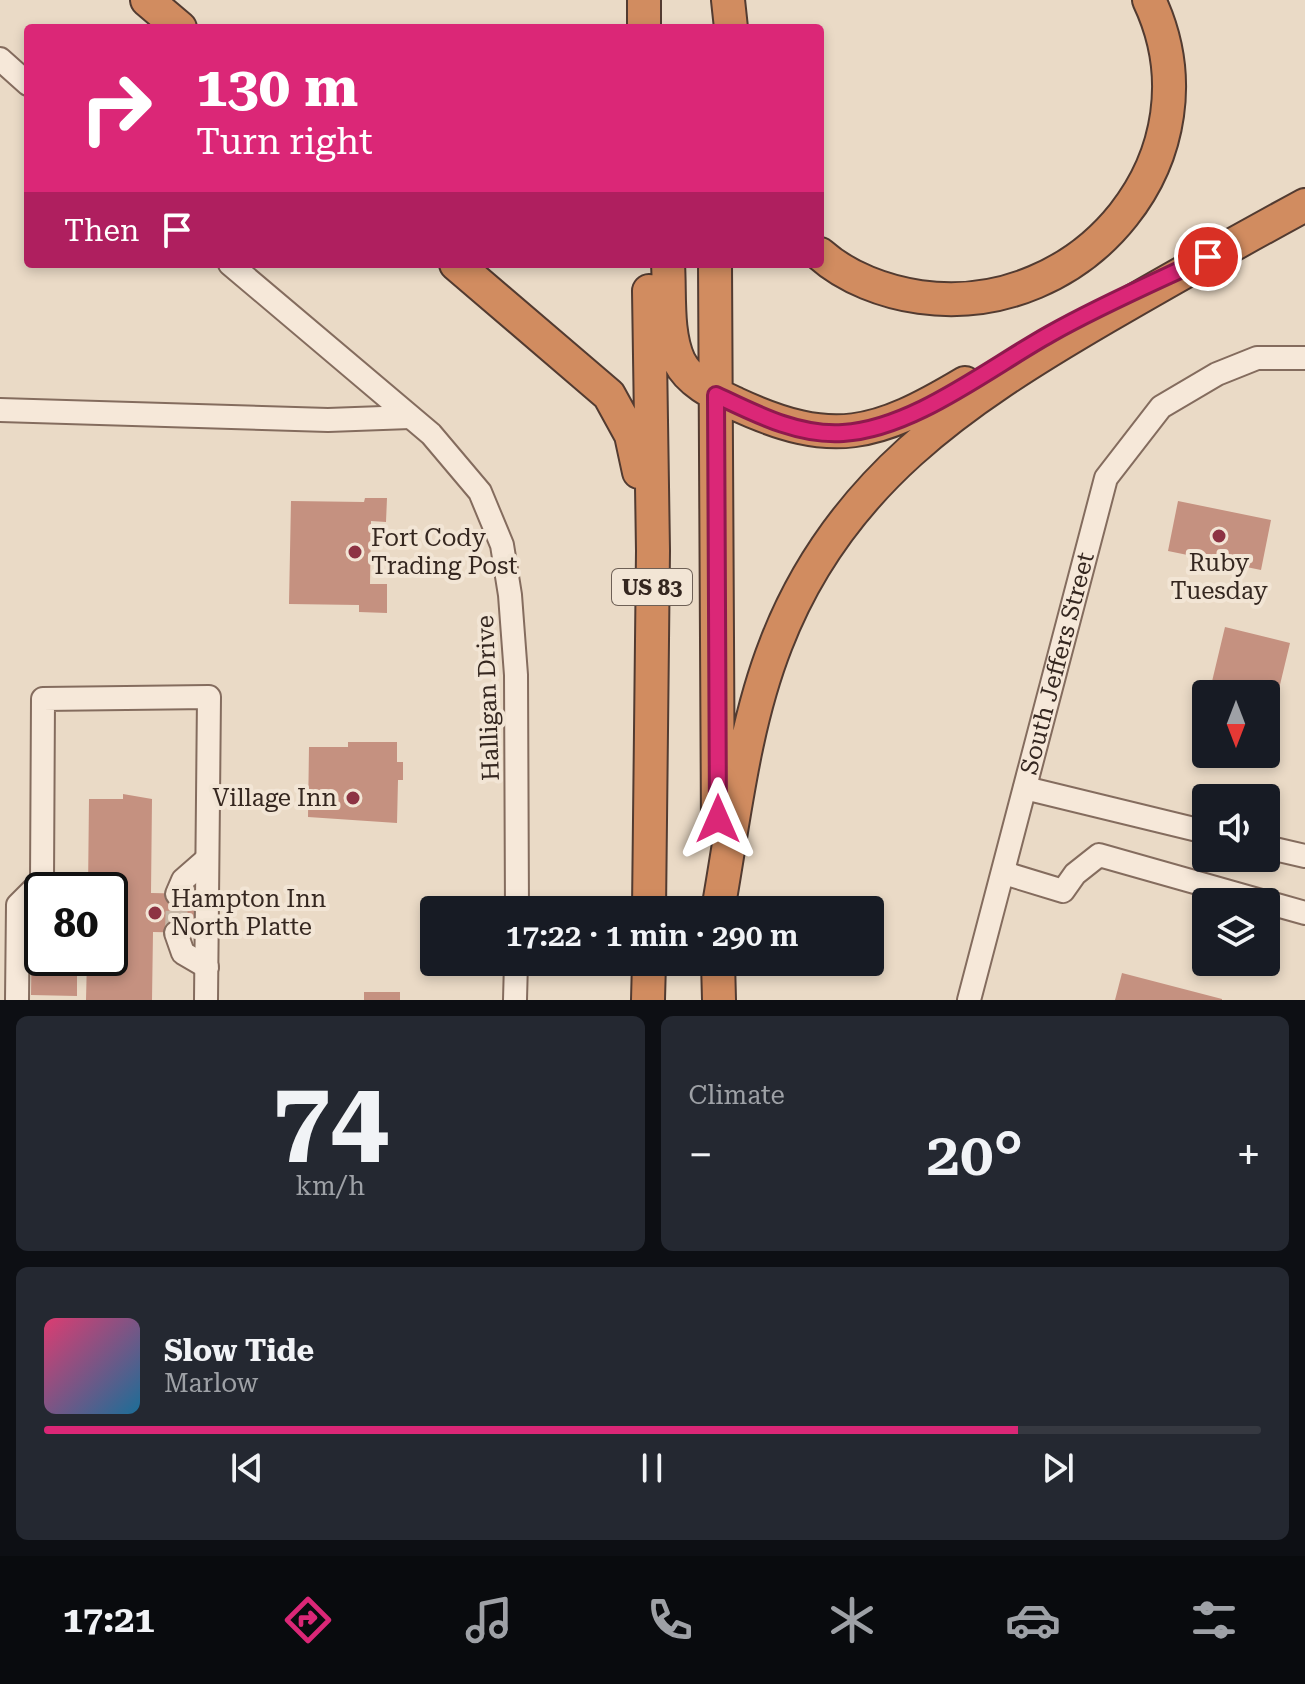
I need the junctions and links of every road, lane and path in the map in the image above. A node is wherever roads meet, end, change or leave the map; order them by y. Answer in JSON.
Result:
{"nodes":[{"id":1,"x":147,"y":0,"type":"edge"},
{"id":2,"x":644,"y":0,"type":"edge"},
{"id":3,"x":713,"y":0,"type":"edge"},
{"id":4,"x":728,"y":0,"type":"edge"},
{"id":5,"x":1149,"y":0,"type":"edge"},
{"id":6,"x":175,"y":24,"type":"edge"},
{"id":7,"x":644,"y":24,"type":"edge"},
{"id":8,"x":713,"y":24,"type":"edge"},
{"id":9,"x":731,"y":24,"type":"edge"},
{"id":10,"x":0,"y":59,"type":"edge"},
{"id":11,"x":24,"y":80,"type":"edge"},
{"id":12,"x":1305,"y":205,"type":"edge"},
{"id":13,"x":824,"y":256,"type":"edge"},
{"id":14,"x":1208,"y":257,"type":"junction"},
{"id":15,"x":235,"y":268,"type":"edge"},
{"id":16,"x":461,"y":268,"type":"edge"},
{"id":17,"x":648,"y":268,"type":"edge"},
{"id":18,"x":668,"y":268,"type":"edge"},
{"id":19,"x":715,"y":268,"type":"edge"},
{"id":20,"x":1305,"y":358,"type":"edge"},
{"id":21,"x":716,"y":395,"type":"junction"},
{"id":22,"x":0,"y":410,"type":"edge"},
{"id":23,"x":410,"y":417,"type":"junction"},
{"id":24,"x":653,"y":551,"type":"junction"},
{"id":25,"x":1025,"y":788,"type":"junction"},
{"id":26,"x":1192,"y":829,"type":"edge"},
{"id":27,"x":1280,"y":850,"type":"edge"},
{"id":28,"x":1305,"y":856,"type":"edge"},
{"id":29,"x":207,"y":859,"type":"junction"},
{"id":30,"x":1004,"y":873,"type":"junction"},
{"id":31,"x":1216,"y":888,"type":"edge"},
{"id":32,"x":177,"y":894,"type":"tunnel mouth"},
{"id":33,"x":517,"y":896,"type":"edge"},
{"id":34,"x":649,"y":896,"type":"edge"},
{"id":35,"x":718,"y":896,"type":"edge"},
{"id":36,"x":720,"y":896,"type":"edge"},
{"id":37,"x":1280,"y":906,"type":"edge"},
{"id":38,"x":1305,"y":913,"type":"edge"},
{"id":39,"x":176,"y":933,"type":"tunnel mouth"},
{"id":40,"x":207,"y":967,"type":"junction"},
{"id":41,"x":516,"y":976,"type":"edge"},
{"id":42,"x":649,"y":976,"type":"edge"},
{"id":43,"x":718,"y":976,"type":"edge"},
{"id":44,"x":17,"y":1000,"type":"edge"},
{"id":45,"x":206,"y":1000,"type":"edge"},
{"id":46,"x":515,"y":1000,"type":"edge"},
{"id":47,"x":648,"y":1000,"type":"edge"},
{"id":48,"x":719,"y":1000,"type":"edge"},
{"id":49,"x":969,"y":1000,"type":"edge"}],
"edges":[{"from":1,"to":6,"type":"highway"},
{"from":2,"to":7,"type":"highway"},
{"from":3,"to":8,"type":"highway"},
{"from":4,"to":9,"type":"highway"},
{"from":5,"to":13,"type":"highway"},
{"from":10,"to":11,"type":"street"},
{"from":12,"to":14,"type":"highway"},
{"from":14,"to":21,"type":"highway"},
{"from":14,"to":36,"type":"highway"},
{"from":15,"to":23,"type":"street","name":"Halligan Drive"},
{"from":16,"to":24,"type":"highway"},
{"from":17,"to":24,"type":"highway","number":"US 83"},
{"from":18,"to":21,"type":"highway"},
{"from":19,"to":21,"type":"highway","number":"US 83"},
{"from":20,"to":25,"type":"street","name":"South Jeffers Street"},
{"from":21,"to":35,"type":"highway","number":"US 83"},
{"from":22,"to":23,"type":"street"},
{"from":23,"to":33,"type":"street","name":"Halligan Drive"},
{"from":24,"to":34,"type":"highway","number":"US 83"},
{"from":25,"to":26,"type":"street"},
{"from":25,"to":30,"type":"street","name":"South Jeffers Street"},
{"from":27,"to":28,"type":"street"},
{"from":29,"to":32,"type":"street"},
{"from":29,"to":40,"type":"street"},
{"from":29,"to":44,"type":"street"},
{"from":30,"to":31,"type":"street"},
{"from":30,"to":49,"type":"street","name":"South Jeffers Street"},
{"from":37,"to":38,"type":"street"},
{"from":39,"to":40,"type":"street"},
{"from":40,"to":45,"type":"street"},
{"from":41,"to":46,"type":"street"},
{"from":42,"to":47,"type":"highway"},
{"from":43,"to":48,"type":"highway"}]}
